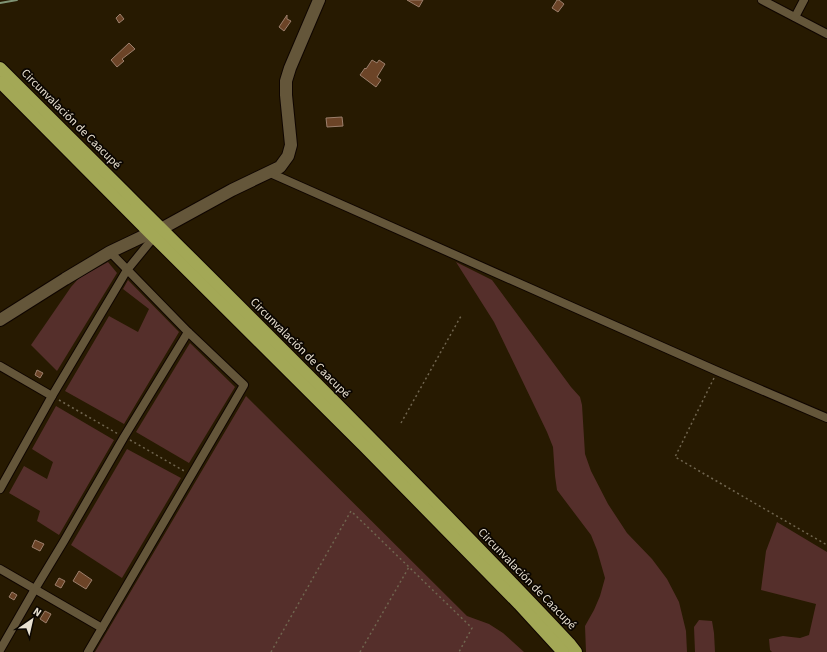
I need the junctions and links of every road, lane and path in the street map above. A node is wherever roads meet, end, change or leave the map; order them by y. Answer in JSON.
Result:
{"nodes":[{"id":1,"x":319,"y":0,"type":"edge"},
{"id":2,"x":762,"y":0,"type":"edge"},
{"id":3,"x":804,"y":0,"type":"edge"},
{"id":4,"x":795,"y":17,"type":"junction"},
{"id":5,"x":827,"y":34,"type":"edge"},
{"id":6,"x":0,"y":68,"type":"edge"},
{"id":7,"x":0,"y":82,"type":"edge"},
{"id":8,"x":268,"y":172,"type":"junction"},
{"id":9,"x":155,"y":233,"type":"junction"},
{"id":10,"x":110,"y":252,"type":"junction"},
{"id":11,"x":127,"y":270,"type":"junction"},
{"id":12,"x":461,"y":316,"type":"dead end"},
{"id":13,"x":0,"y":320,"type":"edge"},
{"id":14,"x":188,"y":332,"type":"junction"},
{"id":15,"x":0,"y":366,"type":"edge"},
{"id":16,"x":717,"y":371,"type":"junction"},
{"id":17,"x":52,"y":396,"type":"junction"},
{"id":18,"x":827,"y":418,"type":"edge"},
{"id":19,"x":401,"y":423,"type":"dead end"},
{"id":20,"x":0,"y":489,"type":"edge"},
{"id":21,"x":827,"y":545,"type":"edge"},
{"id":22,"x":409,"y":567,"type":"junction"},
{"id":23,"x":0,"y":568,"type":"edge"},
{"id":24,"x":35,"y":589,"type":"junction"},
{"id":25,"x":102,"y":628,"type":"junction"},
{"id":26,"x":0,"y":650,"type":"edge"},
{"id":27,"x":88,"y":652,"type":"edge"},
{"id":28,"x":271,"y":652,"type":"edge"},
{"id":29,"x":360,"y":652,"type":"edge"},
{"id":30,"x":459,"y":652,"type":"edge"},
{"id":31,"x":563,"y":652,"type":"edge"},
{"id":32,"x":576,"y":652,"type":"edge"}],
"edges":[{"from":1,"to":8,"type":"street"},
{"from":2,"to":4,"type":"street"},
{"from":3,"to":4,"type":"street"},
{"from":4,"to":5,"type":"street"},
{"from":6,"to":9,"type":"highway","name":"Circunvalación de Caacupé"},
{"from":7,"to":9,"type":"highway","name":"Circunvalación de Caacupé"},
{"from":8,"to":9,"type":"street"},
{"from":8,"to":16,"type":"street"},
{"from":9,"to":10,"type":"street"},
{"from":9,"to":11,"type":"street"},
{"from":9,"to":31,"type":"highway","name":"Circunvalación de Caacupé"},
{"from":9,"to":32,"type":"highway","name":"Circunvalación de Caacupé"},
{"from":10,"to":11,"type":"street"},
{"from":10,"to":13,"type":"street"},
{"from":11,"to":14,"type":"street"},
{"from":11,"to":17,"type":"street"},
{"from":12,"to":19,"type":"path"},
{"from":14,"to":24,"type":"street"},
{"from":14,"to":25,"type":"street"},
{"from":15,"to":17,"type":"street"},
{"from":16,"to":18,"type":"street"},
{"from":16,"to":21,"type":"path"},
{"from":17,"to":20,"type":"street"},
{"from":22,"to":28,"type":"path"},
{"from":22,"to":29,"type":"path"},
{"from":22,"to":30,"type":"path"},
{"from":23,"to":24,"type":"street"},
{"from":24,"to":25,"type":"street"},
{"from":24,"to":26,"type":"street"},
{"from":25,"to":27,"type":"street"}]}
